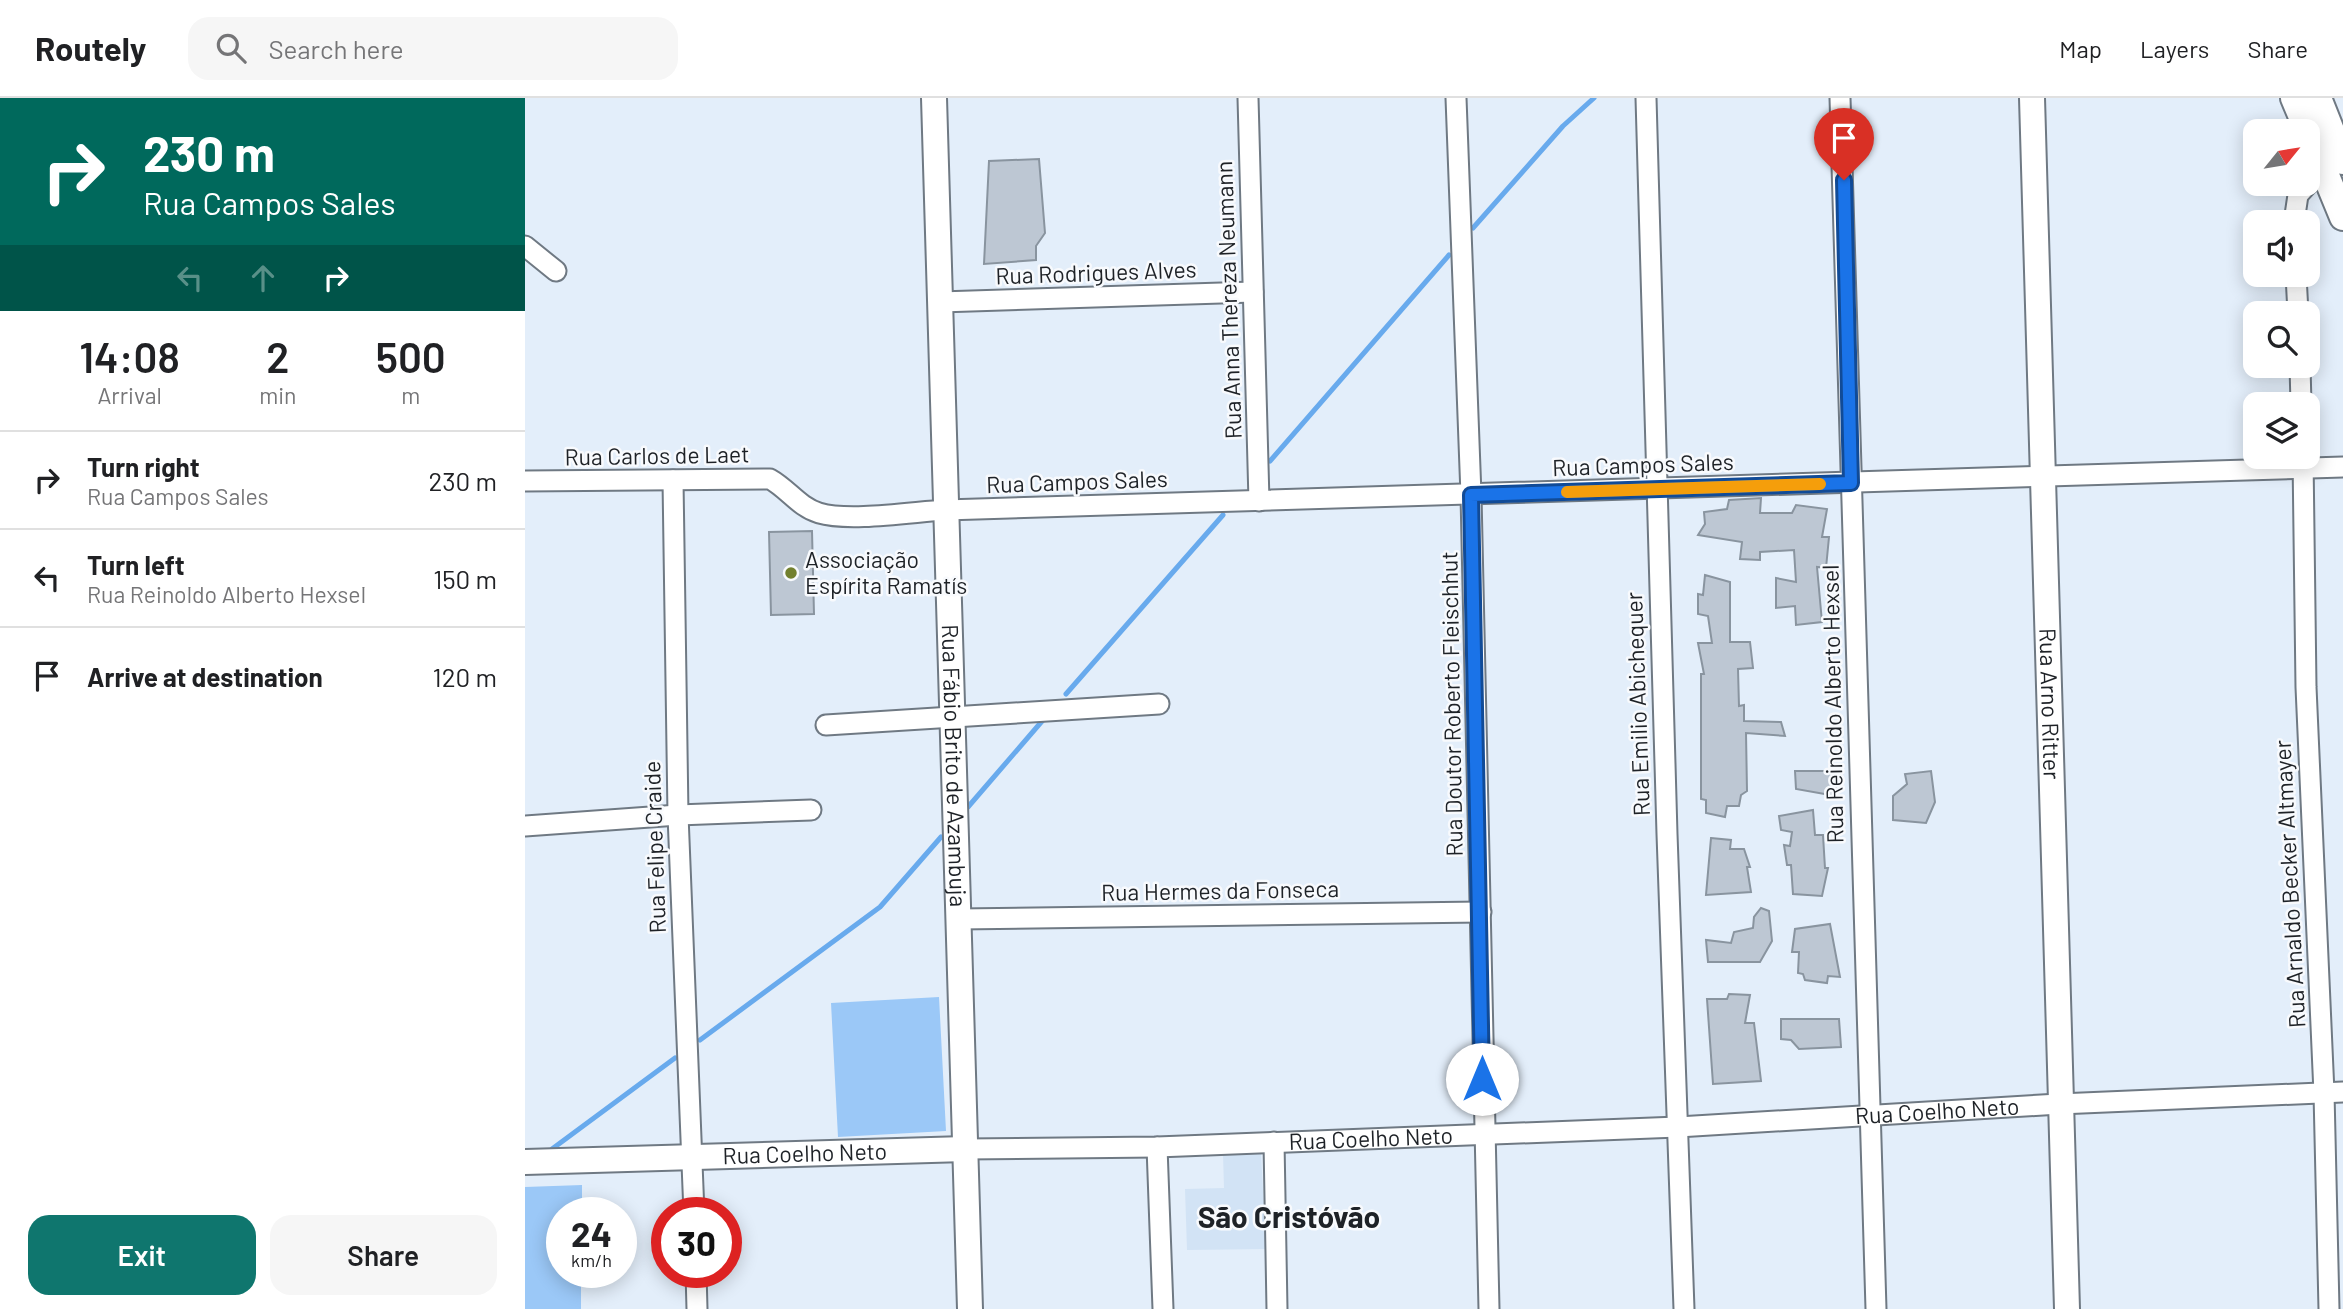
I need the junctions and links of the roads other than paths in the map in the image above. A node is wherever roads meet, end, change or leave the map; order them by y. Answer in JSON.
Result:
{"nodes":[{"id":1,"x":934,"y":98,"type":"edge"},
{"id":2,"x":1248,"y":98,"type":"edge"},
{"id":3,"x":1456,"y":98,"type":"edge"},
{"id":4,"x":1646,"y":98,"type":"edge"},
{"id":5,"x":1840,"y":98,"type":"edge"},
{"id":6,"x":2032,"y":98,"type":"edge"},
{"id":7,"x":2294,"y":98,"type":"edge"},
{"id":8,"x":2318,"y":98,"type":"edge"},
{"id":9,"x":2303,"y":119,"type":"edge"},
{"id":10,"x":2326,"y":174,"type":"edge"},
{"id":11,"x":2296,"y":210,"type":"edge"},
{"id":12,"x":2343,"y":217,"type":"edge"},
{"id":13,"x":525,"y":246,"type":"edge"},
{"id":14,"x":556,"y":271,"type":"dead end"},
{"id":15,"x":1253,"y":292,"type":"junction"},
{"id":16,"x":940,"y":302,"type":"junction"},
{"id":17,"x":2243,"y":464,"type":"edge"},
{"id":18,"x":2320,"y":464,"type":"edge"},
{"id":19,"x":2343,"y":467,"type":"edge"},
{"id":20,"x":2303,"y":469,"type":"edge"},
{"id":21,"x":2043,"y":476,"type":"junction"},
{"id":22,"x":673,"y":480,"type":"junction"},
{"id":23,"x":525,"y":481,"type":"edge"},
{"id":24,"x":1851,"y":483,"type":"junction"},
{"id":25,"x":1657,"y":490,"type":"junction"},
{"id":26,"x":1471,"y":495,"type":"junction"},
{"id":27,"x":1259,"y":501,"type":"junction"},
{"id":28,"x":945,"y":510,"type":"junction"},
{"id":29,"x":1159,"y":704,"type":"dead end"},
{"id":30,"x":953,"y":716,"type":"junction"},
{"id":31,"x":826,"y":725,"type":"dead end"},
{"id":32,"x":811,"y":810,"type":"dead end"},
{"id":33,"x":678,"y":815,"type":"junction"},
{"id":34,"x":525,"y":826,"type":"edge"},
{"id":35,"x":1481,"y":912,"type":"junction"},
{"id":36,"x":958,"y":919,"type":"junction"},
{"id":37,"x":2333,"y":1093,"type":"edge"},
{"id":38,"x":2059,"y":1104,"type":"junction"},
{"id":39,"x":1870,"y":1117,"type":"junction"},
{"id":40,"x":1678,"y":1127,"type":"junction"},
{"id":41,"x":1483,"y":1135,"type":"junction"},
{"id":42,"x":1274,"y":1142,"type":"junction"},
{"id":43,"x":1157,"y":1147,"type":"junction"},
{"id":44,"x":965,"y":1149,"type":"junction"},
{"id":45,"x":692,"y":1158,"type":"junction"},
{"id":46,"x":525,"y":1163,"type":"edge"},
{"id":47,"x":693,"y":1197,"type":"edge"},
{"id":48,"x":696,"y":1288,"type":"edge"},
{"id":49,"x":697,"y":1309,"type":"edge"},
{"id":50,"x":970,"y":1309,"type":"edge"},
{"id":51,"x":1163,"y":1309,"type":"edge"},
{"id":52,"x":1277,"y":1309,"type":"edge"},
{"id":53,"x":1489,"y":1309,"type":"edge"},
{"id":54,"x":1684,"y":1309,"type":"edge"},
{"id":55,"x":1876,"y":1309,"type":"edge"},
{"id":56,"x":2067,"y":1309,"type":"edge"},
{"id":57,"x":2329,"y":1309,"type":"edge"}],
"edges":[{"from":1,"to":16,"type":"street","name":"Rua Fábio Brito de Azambuja"},
{"from":2,"to":15,"type":"street","name":"Rua Anna Thereza Neumann"},
{"from":3,"to":26,"type":"street","name":"Rua Doutor Roberto Fleischhut"},
{"from":4,"to":25,"type":"street","name":"Rua Emilio Abichequer"},
{"from":5,"to":24,"type":"street","name":"Rua Reinoldo Alberto Hexsel"},
{"from":6,"to":21,"type":"street","name":"Rua Arno Ritter"},
{"from":7,"to":9,"type":"main road"},
{"from":8,"to":10,"type":"main road"},
{"from":10,"to":11,"type":"street"},
{"from":10,"to":12,"type":"main road"},
{"from":13,"to":14,"type":"street"},
{"from":15,"to":16,"type":"street","name":"Rua Rodrigues Alves"},
{"from":15,"to":27,"type":"street","name":"Rua Anna Thereza Neumann"},
{"from":16,"to":28,"type":"street","name":"Rua Fábio Brito de Azambuja"},
{"from":17,"to":21,"type":"street","name":"Rua Campos Sales"},
{"from":18,"to":19,"type":"street","name":"Rua Campos Sales"},
{"from":20,"to":37,"type":"street","name":"Rua Arnaldo Becker Altmayer"},
{"from":21,"to":24,"type":"street","name":"Rua Campos Sales"},
{"from":21,"to":38,"type":"street","name":"Rua Arno Ritter"},
{"from":22,"to":23,"type":"street","name":"Rua Carlos de Laet"},
{"from":22,"to":28,"type":"street","name":"Rua Carlos de Laet"},
{"from":22,"to":33,"type":"street","name":"Rua Felipe Craide"},
{"from":24,"to":25,"type":"street","name":"Rua Campos Sales"},
{"from":24,"to":39,"type":"street","name":"Rua Reinoldo Alberto Hexsel"},
{"from":25,"to":26,"type":"street","name":"Rua Campos Sales"},
{"from":25,"to":40,"type":"street","name":"Rua Emilio Abichequer"},
{"from":26,"to":27,"type":"street","name":"Rua Campos Sales"},
{"from":26,"to":35,"type":"street","name":"Rua Doutor Roberto Fleischhut"},
{"from":27,"to":28,"type":"street","name":"Rua Campos Sales"},
{"from":28,"to":30,"type":"street","name":"Rua Fábio Brito de Azambuja"},
{"from":29,"to":30,"type":"street"},
{"from":30,"to":31,"type":"street"},
{"from":30,"to":36,"type":"street","name":"Rua Fábio Brito de Azambuja"},
{"from":32,"to":33,"type":"street"},
{"from":33,"to":34,"type":"street"},
{"from":33,"to":45,"type":"street","name":"Rua Felipe Craide"},
{"from":35,"to":36,"type":"street","name":"Rua Hermes da Fonseca"},
{"from":35,"to":41,"type":"street","name":"Rua Doutor Roberto Fleischhut"},
{"from":36,"to":44,"type":"street","name":"Rua Fábio Brito de Azambuja"},
{"from":37,"to":38,"type":"street","name":"Rua Coelho Neto"},
{"from":37,"to":57,"type":"street","name":"Rua Arnaldo Becker Altmayer"},
{"from":38,"to":39,"type":"street","name":"Rua Coelho Neto"},
{"from":38,"to":56,"type":"street","name":"Rua Arno Ritter"},
{"from":39,"to":40,"type":"street","name":"Rua Coelho Neto"},
{"from":39,"to":55,"type":"street","name":"Rua Reinoldo Alberto Hexsel"},
{"from":40,"to":41,"type":"street","name":"Rua Coelho Neto"},
{"from":40,"to":54,"type":"street","name":"Rua Emilio Abichequer"},
{"from":41,"to":42,"type":"street","name":"Rua Coelho Neto"},
{"from":41,"to":53,"type":"street","name":"Rua Doutor Roberto Fleischhut"},
{"from":42,"to":43,"type":"street","name":"Rua Coelho Neto"},
{"from":42,"to":52,"type":"street"},
{"from":43,"to":44,"type":"street","name":"Rua Coelho Neto"},
{"from":43,"to":51,"type":"street"},
{"from":44,"to":45,"type":"street","name":"Rua Coelho Neto"},
{"from":44,"to":50,"type":"street","name":"Rua Fábio Brito de Azambuja"},
{"from":45,"to":46,"type":"street","name":"Rua Coelho Neto"},
{"from":45,"to":47,"type":"street","name":"Rua Felipe Craide"},
{"from":48,"to":49,"type":"street"}]}
